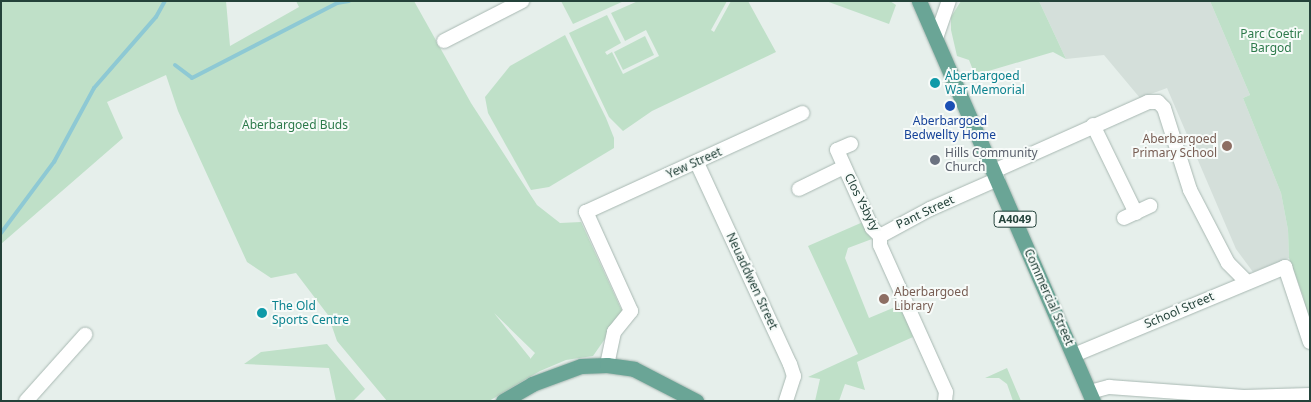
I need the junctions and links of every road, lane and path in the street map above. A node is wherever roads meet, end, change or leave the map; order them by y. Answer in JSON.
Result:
{"nodes":[{"id":1,"x":522,"y":1,"type":"edge"},
{"id":2,"x":949,"y":1,"type":"edge"},
{"id":3,"x":923,"y":3,"type":"edge"},
{"id":4,"x":936,"y":38,"type":"junction"},
{"id":5,"x":444,"y":41,"type":"dead end"},
{"id":6,"x":802,"y":114,"type":"dead end"},
{"id":7,"x":1094,"y":125,"type":"junction"},
{"id":8,"x":851,"y":144,"type":"dead end"},
{"id":9,"x":696,"y":163,"type":"junction"},
{"id":10,"x":844,"y":167,"type":"junction"},
{"id":11,"x":996,"y":175,"type":"junction"},
{"id":12,"x":799,"y":189,"type":"dead end"},
{"id":13,"x":1150,"y":206,"type":"dead end"},
{"id":14,"x":880,"y":236,"type":"junction"},
{"id":15,"x":1246,"y":281,"type":"junction"},
{"id":16,"x":85,"y":335,"type":"dead end"},
{"id":17,"x":1310,"y":342,"type":"edge"},
{"id":18,"x":1074,"y":355,"type":"junction"},
{"id":19,"x":607,"y":365,"type":"junction"},
{"id":20,"x":1310,"y":395,"type":"edge"},
{"id":21,"x":1091,"y":397,"type":"edge"},
{"id":22,"x":26,"y":401,"type":"edge"},
{"id":23,"x":503,"y":401,"type":"edge"},
{"id":24,"x":696,"y":401,"type":"edge"},
{"id":25,"x":786,"y":401,"type":"edge"},
{"id":26,"x":945,"y":401,"type":"edge"}],
"edges":[{"from":1,"to":5,"type":"street"},
{"from":2,"to":4,"type":"street"},
{"from":3,"to":4,"type":"main road","name":"Commercial Street","number":"A4049"},
{"from":4,"to":11,"type":"main road","name":"Commercial Street","number":"A4049"},
{"from":6,"to":9,"type":"street","name":"Yew Street"},
{"from":7,"to":11,"type":"street","name":"Pant Street"},
{"from":7,"to":13,"type":"street"},
{"from":7,"to":15,"type":"street","name":"Pant Street"},
{"from":8,"to":10,"type":"street","name":"Clos Ysbyty"},
{"from":9,"to":19,"type":"street","name":"Yew Street"},
{"from":9,"to":25,"type":"street","name":"Neuaddwen Street"},
{"from":10,"to":12,"type":"street","name":"Clos Ysbyty"},
{"from":10,"to":14,"type":"street","name":"Clos Ysbyty"},
{"from":11,"to":14,"type":"street","name":"Pant Street"},
{"from":11,"to":18,"type":"main road","name":"Commercial Street","number":"A4049"},
{"from":14,"to":26,"type":"street"},
{"from":15,"to":17,"type":"street","name":"School Street"},
{"from":15,"to":18,"type":"street","name":"School Street"},
{"from":16,"to":22,"type":"street"},
{"from":18,"to":21,"type":"main road","name":"Commercial Street","number":"A4049"},
{"from":19,"to":23,"type":"main road"},
{"from":19,"to":24,"type":"main road"},
{"from":20,"to":21,"type":"street"}]}
